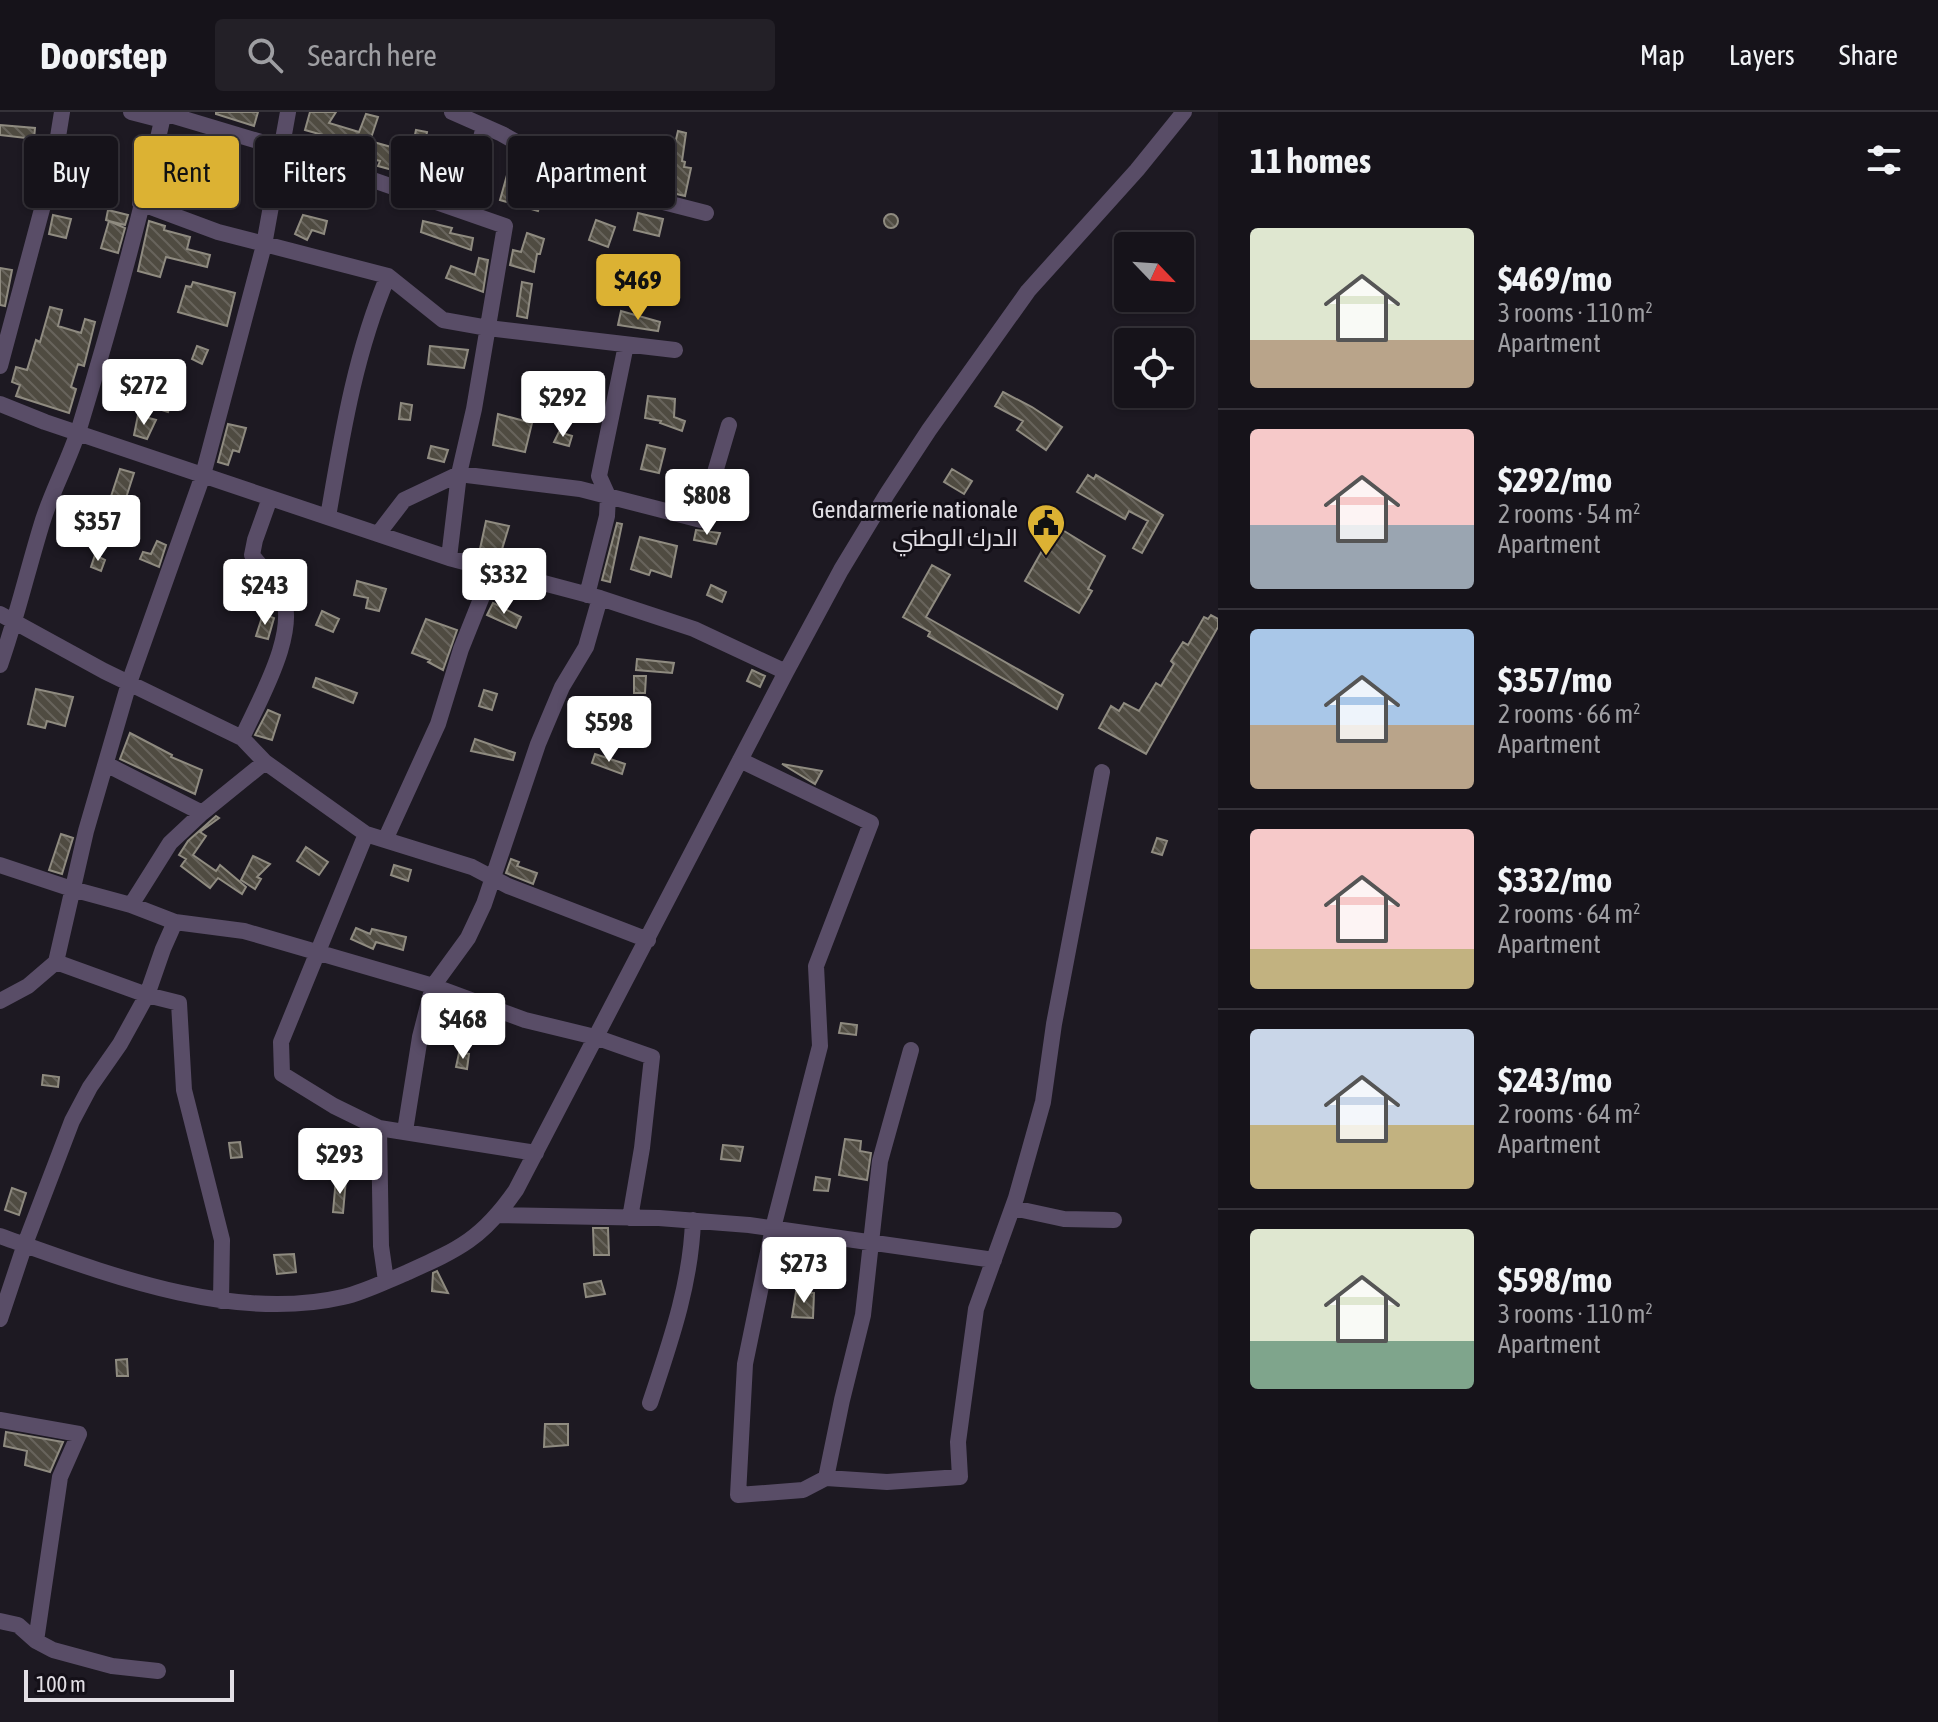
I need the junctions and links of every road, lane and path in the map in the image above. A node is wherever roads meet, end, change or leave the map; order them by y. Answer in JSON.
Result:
{"nodes":[{"id":1,"x":62,"y":112,"type":"edge"},
{"id":2,"x":131,"y":112,"type":"edge"},
{"id":3,"x":288,"y":112,"type":"edge"},
{"id":4,"x":452,"y":112,"type":"edge"},
{"id":5,"x":1184,"y":112,"type":"edge"},
{"id":6,"x":163,"y":115,"type":"edge"},
{"id":7,"x":484,"y":126,"type":"junction"},
{"id":8,"x":158,"y":136,"type":"edge"},
{"id":9,"x":283,"y":136,"type":"edge"},
{"id":10,"x":255,"y":141,"type":"edge"},
{"id":11,"x":375,"y":180,"type":"edge"},
{"id":12,"x":139,"y":208,"type":"edge"},
{"id":13,"x":153,"y":208,"type":"edge"},
{"id":14,"x":270,"y":208,"type":"edge"},
{"id":15,"x":463,"y":210,"type":"junction"},
{"id":16,"x":706,"y":213,"type":"dead end"},
{"id":17,"x":264,"y":245,"type":"junction"},
{"id":18,"x":388,"y":276,"type":"junction"},
{"id":19,"x":488,"y":328,"type":"junction"},
{"id":20,"x":626,"y":345,"type":"junction"},
{"id":21,"x":675,"y":350,"type":"dead end"},
{"id":22,"x":0,"y":366,"type":"edge"},
{"id":23,"x":0,"y":404,"type":"edge"},
{"id":24,"x":729,"y":425,"type":"dead end"},
{"id":25,"x":77,"y":433,"type":"junction"},
{"id":26,"x":459,"y":474,"type":"junction"},
{"id":27,"x":203,"y":475,"type":"junction"},
{"id":28,"x":608,"y":496,"type":"junction"},
{"id":29,"x":270,"y":498,"type":"junction"},
{"id":30,"x":328,"y":517,"type":"junction"},
{"id":31,"x":378,"y":534,"type":"junction"},
{"id":32,"x":449,"y":558,"type":"junction"},
{"id":33,"x":493,"y":569,"type":"junction"},
{"id":34,"x":594,"y":597,"type":"junction"},
{"id":35,"x":8,"y":618,"type":"edge"},
{"id":36,"x":0,"y":665,"type":"edge"},
{"id":37,"x":786,"y":672,"type":"junction"},
{"id":38,"x":129,"y":683,"type":"junction"},
{"id":39,"x":242,"y":738,"type":"junction"},
{"id":40,"x":740,"y":760,"type":"junction"},
{"id":41,"x":265,"y":762,"type":"junction"},
{"id":42,"x":106,"y":764,"type":"junction"},
{"id":43,"x":1102,"y":772,"type":"dead end"},
{"id":44,"x":202,"y":813,"type":"junction"},
{"id":45,"x":366,"y":834,"type":"junction"},
{"id":46,"x":385,"y":840,"type":"junction"},
{"id":47,"x":0,"y":865,"type":"edge"},
{"id":48,"x":492,"y":877,"type":"junction"},
{"id":49,"x":72,"y":889,"type":"junction"},
{"id":50,"x":131,"y":905,"type":"junction"},
{"id":51,"x":175,"y":922,"type":"junction"},
{"id":52,"x":648,"y":940,"type":"junction"},
{"id":53,"x":319,"y":953,"type":"junction"},
{"id":54,"x":56,"y":962,"type":"junction"},
{"id":55,"x":433,"y":986,"type":"junction"},
{"id":56,"x":147,"y":995,"type":"junction"},
{"id":57,"x":0,"y":1001,"type":"edge"},
{"id":58,"x":595,"y":1037,"type":"junction"},
{"id":59,"x":911,"y":1050,"type":"dead end"},
{"id":60,"x":379,"y":1128,"type":"junction"},
{"id":61,"x":405,"y":1131,"type":"junction"},
{"id":62,"x":536,"y":1153,"type":"junction"},
{"id":63,"x":1013,"y":1208,"type":"junction"},
{"id":64,"x":499,"y":1215,"type":"junction"},
{"id":65,"x":630,"y":1218,"type":"junction"},
{"id":66,"x":693,"y":1220,"type":"junction"},
{"id":67,"x":1114,"y":1220,"type":"dead end"},
{"id":68,"x":773,"y":1228,"type":"junction"},
{"id":69,"x":0,"y":1236,"type":"edge"},
{"id":70,"x":871,"y":1241,"type":"junction"},
{"id":71,"x":25,"y":1244,"type":"junction"},
{"id":72,"x":994,"y":1260,"type":"junction"},
{"id":73,"x":386,"y":1281,"type":"junction"},
{"id":74,"x":221,"y":1301,"type":"junction"},
{"id":75,"x":0,"y":1319,"type":"edge"},
{"id":76,"x":650,"y":1403,"type":"dead end"},
{"id":77,"x":0,"y":1420,"type":"edge"},
{"id":78,"x":826,"y":1478,"type":"junction"},
{"id":79,"x":0,"y":1621,"type":"edge"},
{"id":80,"x":36,"y":1641,"type":"junction"},
{"id":81,"x":158,"y":1671,"type":"dead end"}],
"edges":[{"from":1,"to":22,"type":"street"},
{"from":2,"to":6,"type":"street"},
{"from":3,"to":9,"type":"street"},
{"from":4,"to":7,"type":"street"},
{"from":5,"to":37,"type":"street"},
{"from":6,"to":8,"type":"street"},
{"from":6,"to":10,"type":"street"},
{"from":7,"to":15,"type":"street"},
{"from":7,"to":16,"type":"street"},
{"from":11,"to":15,"type":"street"},
{"from":12,"to":25,"type":"street"},
{"from":13,"to":17,"type":"street"},
{"from":14,"to":17,"type":"street"},
{"from":15,"to":19,"type":"street"},
{"from":17,"to":18,"type":"street"},
{"from":17,"to":27,"type":"street"},
{"from":18,"to":19,"type":"street"},
{"from":18,"to":30,"type":"street"},
{"from":19,"to":20,"type":"street"},
{"from":19,"to":26,"type":"street"},
{"from":20,"to":21,"type":"street"},
{"from":20,"to":28,"type":"street"},
{"from":23,"to":25,"type":"street"},
{"from":24,"to":28,"type":"street"},
{"from":25,"to":27,"type":"street"},
{"from":25,"to":35,"type":"street"},
{"from":26,"to":28,"type":"street"},
{"from":26,"to":31,"type":"street"},
{"from":26,"to":32,"type":"street"},
{"from":27,"to":29,"type":"street"},
{"from":27,"to":38,"type":"street"},
{"from":28,"to":34,"type":"street"},
{"from":29,"to":30,"type":"street"},
{"from":29,"to":39,"type":"street"},
{"from":30,"to":31,"type":"street"},
{"from":31,"to":32,"type":"street"},
{"from":32,"to":33,"type":"street"},
{"from":33,"to":34,"type":"street"},
{"from":33,"to":46,"type":"street"},
{"from":34,"to":37,"type":"street"},
{"from":34,"to":48,"type":"street"},
{"from":35,"to":36,"type":"street"},
{"from":35,"to":38,"type":"street"},
{"from":37,"to":40,"type":"street"},
{"from":38,"to":39,"type":"street"},
{"from":38,"to":42,"type":"street"},
{"from":39,"to":41,"type":"street"},
{"from":40,"to":52,"type":"street"},
{"from":40,"to":68,"type":"street"},
{"from":41,"to":44,"type":"street"},
{"from":41,"to":45,"type":"street"},
{"from":42,"to":44,"type":"street"},
{"from":42,"to":49,"type":"street"},
{"from":43,"to":63,"type":"street"},
{"from":44,"to":50,"type":"street"},
{"from":45,"to":46,"type":"street"},
{"from":45,"to":53,"type":"street"},
{"from":46,"to":48,"type":"street"},
{"from":47,"to":49,"type":"street"},
{"from":48,"to":52,"type":"street"},
{"from":48,"to":55,"type":"street"},
{"from":49,"to":50,"type":"street"},
{"from":49,"to":54,"type":"street"},
{"from":50,"to":51,"type":"street"},
{"from":51,"to":53,"type":"street"},
{"from":51,"to":56,"type":"street"},
{"from":52,"to":58,"type":"street"},
{"from":53,"to":55,"type":"street"},
{"from":53,"to":60,"type":"street"},
{"from":54,"to":56,"type":"street"},
{"from":54,"to":57,"type":"street"},
{"from":55,"to":58,"type":"street"},
{"from":55,"to":61,"type":"street"},
{"from":56,"to":71,"type":"street"},
{"from":56,"to":74,"type":"street"},
{"from":58,"to":62,"type":"street"},
{"from":58,"to":65,"type":"street"},
{"from":59,"to":70,"type":"street"},
{"from":60,"to":61,"type":"street"},
{"from":60,"to":73,"type":"street"},
{"from":61,"to":62,"type":"street"},
{"from":62,"to":64,"type":"street"},
{"from":63,"to":67,"type":"street"},
{"from":63,"to":72,"type":"street"},
{"from":64,"to":65,"type":"street"},
{"from":64,"to":73,"type":"street"},
{"from":65,"to":66,"type":"street"},
{"from":66,"to":68,"type":"street"},
{"from":66,"to":76,"type":"street"},
{"from":68,"to":70,"type":"street"},
{"from":68,"to":78,"type":"street"},
{"from":69,"to":71,"type":"street"},
{"from":70,"to":72,"type":"street"},
{"from":70,"to":78,"type":"street"},
{"from":71,"to":74,"type":"street"},
{"from":71,"to":75,"type":"street"},
{"from":72,"to":78,"type":"street"},
{"from":73,"to":74,"type":"street"},
{"from":77,"to":80,"type":"street"},
{"from":79,"to":80,"type":"street"},
{"from":80,"to":81,"type":"street"}]}
